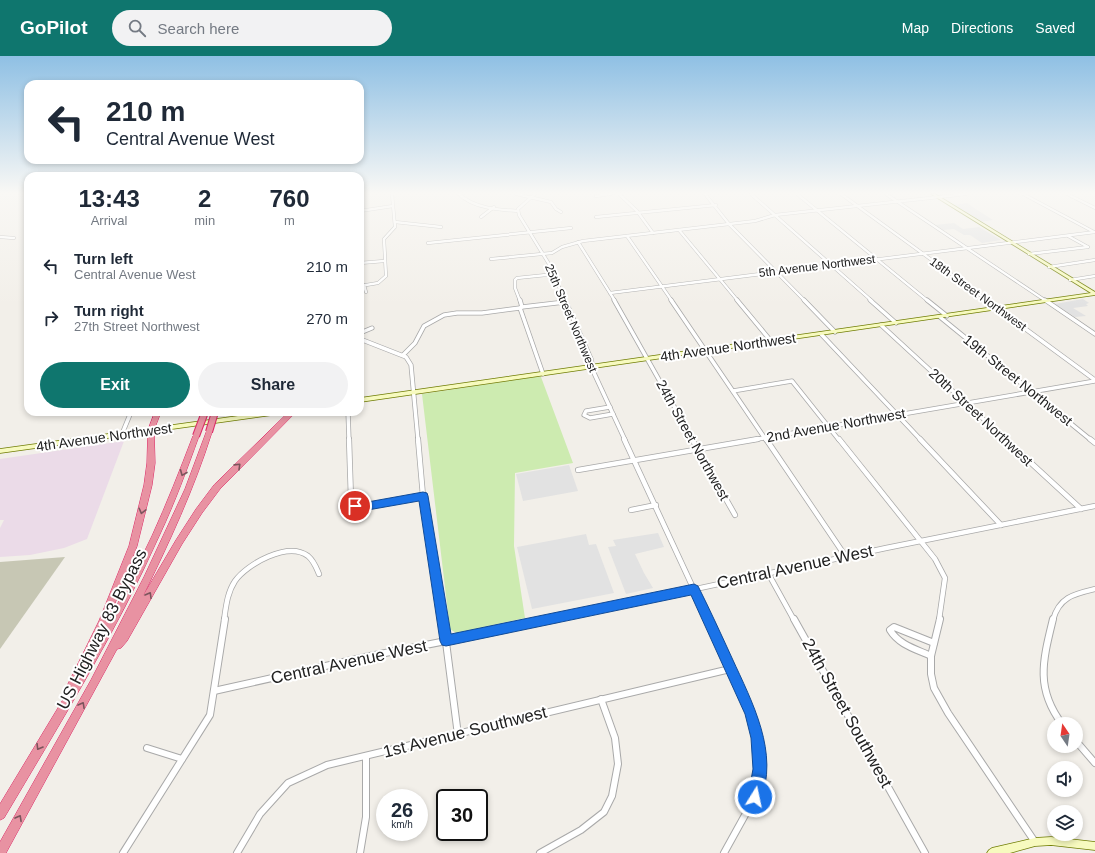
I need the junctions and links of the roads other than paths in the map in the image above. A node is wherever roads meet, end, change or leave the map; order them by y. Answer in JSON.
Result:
{"nodes":[{"id":1,"x":391,"y":231,"type":"edge"},
{"id":2,"x":538,"y":231,"type":"edge"},
{"id":3,"x":663,"y":231,"type":"edge"},
{"id":4,"x":680,"y":231,"type":"edge"},
{"id":5,"x":736,"y":231,"type":"edge"},
{"id":6,"x":793,"y":231,"type":"edge"},
{"id":7,"x":842,"y":231,"type":"edge"},
{"id":8,"x":892,"y":231,"type":"edge"},
{"id":9,"x":941,"y":231,"type":"edge"},
{"id":10,"x":993,"y":231,"type":"edge"},
{"id":11,"x":530,"y":232,"type":"junction"},
{"id":12,"x":653,"y":232,"type":"joint"},
{"id":13,"x":1095,"y":232,"type":"edge"},
{"id":14,"x":626,"y":236,"type":"junction"},
{"id":15,"x":1068,"y":236,"type":"junction"},
{"id":16,"x":0,"y":237,"type":"edge"},
{"id":17,"x":14,"y":238,"type":"dead end"},
{"id":18,"x":578,"y":242,"type":"junction"},
{"id":19,"x":1010,"y":242,"type":"junction"},
{"id":20,"x":428,"y":243,"type":"dead end"},
{"id":21,"x":966,"y":248,"type":"junction"},
{"id":22,"x":543,"y":253,"type":"junction"},
{"id":23,"x":922,"y":253,"type":"junction"},
{"id":24,"x":1029,"y":254,"type":"junction"},
{"id":25,"x":491,"y":259,"type":"dead end"},
{"id":26,"x":875,"y":259,"type":"junction"},
{"id":27,"x":1095,"y":260,"type":"edge"},
{"id":28,"x":384,"y":261,"type":"junction"},
{"id":29,"x":364,"y":263,"type":"edge"},
{"id":30,"x":830,"y":264,"type":"junction"},
{"id":31,"x":1049,"y":266,"type":"junction"},
{"id":32,"x":776,"y":272,"type":"junction"},
{"id":33,"x":555,"y":276,"type":"junction"},
{"id":34,"x":1095,"y":276,"type":"edge"},
{"id":35,"x":720,"y":279,"type":"junction"},
{"id":36,"x":1070,"y":280,"type":"junction"},
{"id":37,"x":364,"y":285,"type":"joint"},
{"id":38,"x":661,"y":286,"type":"junction"},
{"id":39,"x":366,"y":292,"type":"dead end"},
{"id":40,"x":610,"y":292,"type":"junction"},
{"id":41,"x":1095,"y":294,"type":"edge"},
{"id":42,"x":1046,"y":301,"type":"junction"},
{"id":43,"x":565,"y":302,"type":"junction"},
{"id":44,"x":521,"y":308,"type":"junction"},
{"id":45,"x":997,"y":308,"type":"junction"},
{"id":46,"x":948,"y":316,"type":"junction"},
{"id":47,"x":940,"y":317,"type":"junction"},
{"id":48,"x":896,"y":323,"type":"junction"},
{"id":49,"x":881,"y":325,"type":"junction"},
{"id":50,"x":372,"y":328,"type":"dead end"},
{"id":51,"x":364,"y":331,"type":"edge"},
{"id":52,"x":835,"y":332,"type":"junction"},
{"id":53,"x":821,"y":334,"type":"junction"},
{"id":54,"x":1095,"y":334,"type":"edge"},
{"id":55,"x":364,"y":341,"type":"edge"},
{"id":56,"x":771,"y":341,"type":"junction"},
{"id":57,"x":705,"y":350,"type":"junction"},
{"id":58,"x":403,"y":355,"type":"junction"},
{"id":59,"x":647,"y":359,"type":"junction"},
{"id":60,"x":593,"y":366,"type":"junction"},
{"id":61,"x":543,"y":374,"type":"junction"},
{"id":62,"x":1095,"y":380,"type":"edge"},
{"id":63,"x":733,"y":391,"type":"junction"},
{"id":64,"x":1032,"y":391,"type":"junction"},
{"id":65,"x":412,"y":392,"type":"junction"},
{"id":66,"x":364,"y":399,"type":"edge"},
{"id":67,"x":966,"y":403,"type":"junction"},
{"id":68,"x":610,"y":407,"type":"junction"},
{"id":69,"x":613,"y":414,"type":"junction"},
{"id":70,"x":897,"y":415,"type":"junction"},
{"id":71,"x":129,"y":416,"type":"edge"},
{"id":72,"x":156,"y":416,"type":"edge"},
{"id":73,"x":204,"y":416,"type":"edge"},
{"id":74,"x":214,"y":416,"type":"edge"},
{"id":75,"x":251,"y":416,"type":"edge"},
{"id":76,"x":289,"y":416,"type":"edge"},
{"id":77,"x":348,"y":416,"type":"edge"},
{"id":78,"x":829,"y":426,"type":"junction"},
{"id":79,"x":151,"y":430,"type":"junction"},
{"id":80,"x":122,"y":434,"type":"junction"},
{"id":81,"x":766,"y":438,"type":"junction"},
{"id":82,"x":1095,"y":443,"type":"edge"},
{"id":83,"x":698,"y":450,"type":"junction"},
{"id":84,"x":0,"y":451,"type":"edge"},
{"id":85,"x":634,"y":460,"type":"junction"},
{"id":86,"x":578,"y":470,"type":"dead end"},
{"id":87,"x":423,"y":496,"type":"junction"},
{"id":88,"x":656,"y":505,"type":"junction"},
{"id":89,"x":1095,"y":506,"type":"edge"},
{"id":90,"x":1081,"y":508,"type":"junction"},
{"id":91,"x":631,"y":510,"type":"dead end"},
{"id":92,"x":735,"y":515,"type":"dead end"},
{"id":93,"x":1001,"y":525,"type":"junction"},
{"id":94,"x":921,"y":541,"type":"junction"},
{"id":95,"x":846,"y":557,"type":"junction"},
{"id":96,"x":768,"y":573,"type":"junction"},
{"id":97,"x":319,"y":574,"type":"dead end"},
{"id":98,"x":694,"y":589,"type":"junction"},
{"id":99,"x":1095,"y":589,"type":"edge"},
{"id":100,"x":446,"y":641,"type":"junction"},
{"id":101,"x":934,"y":643,"type":"junction"},
{"id":102,"x":112,"y":651,"type":"junction"},
{"id":103,"x":931,"y":656,"type":"junction"},
{"id":104,"x":730,"y":669,"type":"junction"},
{"id":105,"x":214,"y":691,"type":"junction"},
{"id":106,"x":601,"y":699,"type":"junction"},
{"id":107,"x":60,"y":714,"type":"junction"},
{"id":108,"x":1057,"y":717,"type":"edge"},
{"id":109,"x":458,"y":735,"type":"junction"},
{"id":110,"x":147,"y":748,"type":"dead end"},
{"id":111,"x":1083,"y":749,"type":"edge"},
{"id":112,"x":366,"y":757,"type":"junction"},
{"id":113,"x":182,"y":759,"type":"junction"},
{"id":114,"x":1095,"y":763,"type":"edge"},
{"id":115,"x":0,"y":814,"type":"edge"},
{"id":116,"x":1035,"y":842,"type":"junction"},
{"id":117,"x":1095,"y":846,"type":"edge"},
{"id":118,"x":0,"y":853,"type":"edge"},
{"id":119,"x":123,"y":853,"type":"edge"},
{"id":120,"x":236,"y":853,"type":"edge"},
{"id":121,"x":360,"y":853,"type":"edge"},
{"id":122,"x":540,"y":853,"type":"edge"},
{"id":123,"x":724,"y":853,"type":"edge"},
{"id":124,"x":925,"y":853,"type":"edge"},
{"id":125,"x":992,"y":853,"type":"edge"}],
"edges":[{"from":1,"to":28,"type":"street"},
{"from":2,"to":11,"type":"street"},
{"from":3,"to":12,"type":"street"},
{"from":4,"to":35,"type":"street"},
{"from":5,"to":32,"type":"street"},
{"from":6,"to":30,"type":"street"},
{"from":7,"to":26,"type":"street"},
{"from":8,"to":23,"type":"street","name":"18th Street Northwest"},
{"from":9,"to":21,"type":"street"},
{"from":10,"to":19,"type":"main road"},
{"from":11,"to":20,"type":"street"},
{"from":11,"to":22,"type":"street","name":"25th Street Northwest"},
{"from":12,"to":14,"type":"street"},
{"from":13,"to":15,"type":"street","name":"5th Avenue Northwest"},
{"from":14,"to":18,"type":"street"},
{"from":14,"to":38,"type":"street"},
{"from":15,"to":19,"type":"street","name":"5th Avenue Northwest"},
{"from":15,"to":24,"type":"street"},
{"from":16,"to":17,"type":"street"},
{"from":18,"to":22,"type":"street"},
{"from":18,"to":40,"type":"street","name":"24th Street Northwest"},
{"from":19,"to":21,"type":"street","name":"5th Avenue Northwest"},
{"from":19,"to":24,"type":"main road"},
{"from":21,"to":23,"type":"street","name":"5th Avenue Northwest"},
{"from":21,"to":42,"type":"street"},
{"from":22,"to":25,"type":"street"},
{"from":22,"to":33,"type":"street","name":"25th Street Northwest"},
{"from":23,"to":26,"type":"street","name":"5th Avenue Northwest"},
{"from":23,"to":45,"type":"street","name":"18th Street Northwest"},
{"from":24,"to":31,"type":"main road"},
{"from":26,"to":30,"type":"street","name":"5th Avenue Northwest"},
{"from":26,"to":46,"type":"street"},
{"from":27,"to":31,"type":"street"},
{"from":28,"to":29,"type":"street"},
{"from":28,"to":37,"type":"street"},
{"from":30,"to":32,"type":"street","name":"5th Avenue Northwest"},
{"from":30,"to":48,"type":"street"},
{"from":31,"to":36,"type":"main road"},
{"from":32,"to":35,"type":"street","name":"5th Avenue Northwest"},
{"from":32,"to":52,"type":"street"},
{"from":33,"to":43,"type":"street","name":"25th Street Northwest"},
{"from":33,"to":44,"type":"street"},
{"from":34,"to":36,"type":"street"},
{"from":35,"to":38,"type":"street","name":"5th Avenue Northwest"},
{"from":35,"to":56,"type":"street"},
{"from":36,"to":41,"type":"main road"},
{"from":37,"to":39,"type":"street"},
{"from":38,"to":40,"type":"street","name":"5th Avenue Northwest"},
{"from":38,"to":57,"type":"street"},
{"from":40,"to":59,"type":"street","name":"24th Street Northwest"},
{"from":41,"to":42,"type":"main road","name":"4th Avenue Northwest"},
{"from":42,"to":45,"type":"main road","name":"4th Avenue Northwest"},
{"from":42,"to":54,"type":"street"},
{"from":43,"to":44,"type":"street"},
{"from":43,"to":60,"type":"street","name":"25th Street Northwest"},
{"from":44,"to":58,"type":"street"},
{"from":44,"to":61,"type":"street"},
{"from":45,"to":46,"type":"main road","name":"4th Avenue Northwest"},
{"from":45,"to":62,"type":"street","name":"18th Street Northwest"},
{"from":46,"to":47,"type":"main road","name":"4th Avenue Northwest"},
{"from":47,"to":48,"type":"main road","name":"4th Avenue Northwest"},
{"from":47,"to":64,"type":"street","name":"19th Street Northwest"},
{"from":48,"to":49,"type":"main road","name":"4th Avenue Northwest"},
{"from":49,"to":52,"type":"main road","name":"4th Avenue Northwest"},
{"from":49,"to":67,"type":"street","name":"20th Street Northwest"},
{"from":50,"to":51,"type":"street"},
{"from":52,"to":53,"type":"main road","name":"4th Avenue Northwest"},
{"from":53,"to":56,"type":"main road","name":"4th Avenue Northwest"},
{"from":53,"to":70,"type":"street"},
{"from":55,"to":58,"type":"street"},
{"from":56,"to":57,"type":"main road","name":"4th Avenue Northwest"},
{"from":57,"to":59,"type":"main road","name":"4th Avenue Northwest"},
{"from":57,"to":63,"type":"street"},
{"from":58,"to":65,"type":"street"},
{"from":59,"to":60,"type":"main road","name":"4th Avenue Northwest"},
{"from":59,"to":83,"type":"street","name":"24th Street Northwest"},
{"from":60,"to":61,"type":"main road","name":"4th Avenue Northwest"},
{"from":60,"to":68,"type":"street","name":"25th Street Northwest"},
{"from":61,"to":65,"type":"main road","name":"4th Avenue Northwest"},
{"from":62,"to":64,"type":"street","name":"2nd Avenue Northwest"},
{"from":63,"to":78,"type":"street"},
{"from":63,"to":81,"type":"street"},
{"from":64,"to":67,"type":"street","name":"2nd Avenue Northwest"},
{"from":64,"to":82,"type":"street","name":"19th Street Northwest"},
{"from":65,"to":66,"type":"main road","name":"4th Avenue Northwest"},
{"from":65,"to":87,"type":"street"},
{"from":67,"to":70,"type":"street","name":"2nd Avenue Northwest"},
{"from":67,"to":90,"type":"street","name":"20th Street Northwest"},
{"from":68,"to":69,"type":"street","name":"25th Street Northwest"},
{"from":68,"to":69,"type":"street"},
{"from":69,"to":85,"type":"street","name":"25th Street Northwest"},
{"from":70,"to":78,"type":"street","name":"2nd Avenue Northwest"},
{"from":70,"to":93,"type":"street"},
{"from":71,"to":80,"type":"street"},
{"from":72,"to":79,"type":"highway"},
{"from":73,"to":107,"type":"highway","name":"US Highway 83 Bypass","one_way":true,"bridge":true},
{"from":74,"to":102,"type":"highway","name":"US Highway 83 Bypass","bridge":true},
{"from":75,"to":79,"type":"main road","name":"4th Avenue Northwest"},
{"from":102,"to":76,"type":"highway","one_way":true},
{"from":77,"to":87,"type":"street"},
{"from":78,"to":81,"type":"street","name":"2nd Avenue Northwest"},
{"from":78,"to":94,"type":"street"},
{"from":79,"to":80,"type":"main road","name":"4th Avenue Northwest"},
{"from":79,"to":107,"type":"highway","one_way":true},
{"from":80,"to":84,"type":"main road","name":"4th Avenue Northwest"},
{"from":81,"to":83,"type":"street","name":"2nd Avenue Northwest"},
{"from":81,"to":95,"type":"street"},
{"from":83,"to":85,"type":"street","name":"2nd Avenue Northwest"},
{"from":83,"to":92,"type":"street","name":"24th Street Northwest"},
{"from":85,"to":86,"type":"street","name":"2nd Avenue Northwest"},
{"from":85,"to":88,"type":"street","name":"25th Street Northwest"},
{"from":87,"to":100,"type":"street"},
{"from":88,"to":91,"type":"street"},
{"from":88,"to":98,"type":"street","name":"25th Street Northwest"},
{"from":89,"to":90,"type":"street","name":"Central Avenue West"},
{"from":90,"to":93,"type":"street","name":"Central Avenue West"},
{"from":93,"to":94,"type":"street","name":"Central Avenue West"},
{"from":94,"to":95,"type":"street","name":"Central Avenue West"},
{"from":94,"to":101,"type":"street"},
{"from":95,"to":96,"type":"street","name":"Central Avenue West"},
{"from":96,"to":98,"type":"street","name":"Central Avenue West"},
{"from":96,"to":124,"type":"street","name":"24th Street Southwest"},
{"from":97,"to":105,"type":"street"},
{"from":98,"to":100,"type":"street","name":"Central Avenue West"},
{"from":98,"to":104,"type":"street","name":"25th Street Northwest"},
{"from":99,"to":108,"type":"street"},
{"from":100,"to":105,"type":"street","name":"Central Avenue West"},
{"from":100,"to":109,"type":"street"},
{"from":101,"to":103,"type":"street"},
{"from":101,"to":103,"type":"street"},
{"from":118,"to":102,"type":"highway","name":"US Highway 83 Bypass","one_way":true},
{"from":103,"to":116,"type":"street"},
{"from":104,"to":106,"type":"street","name":"1st Avenue Southwest"},
{"from":104,"to":123,"type":"street","name":"25th Street Northwest"},
{"from":105,"to":113,"type":"street"},
{"from":106,"to":109,"type":"street","name":"1st Avenue Southwest"},
{"from":106,"to":122,"type":"street"},
{"from":107,"to":115,"type":"highway","name":"US Highway 83 Bypass","one_way":true},
{"from":109,"to":112,"type":"street","name":"1st Avenue Southwest"},
{"from":110,"to":113,"type":"street"},
{"from":111,"to":114,"type":"street"},
{"from":112,"to":120,"type":"street","name":"1st Avenue Southwest"},
{"from":112,"to":121,"type":"street"},
{"from":113,"to":119,"type":"street"},
{"from":116,"to":117,"type":"main road"},
{"from":116,"to":125,"type":"main road"}]}
